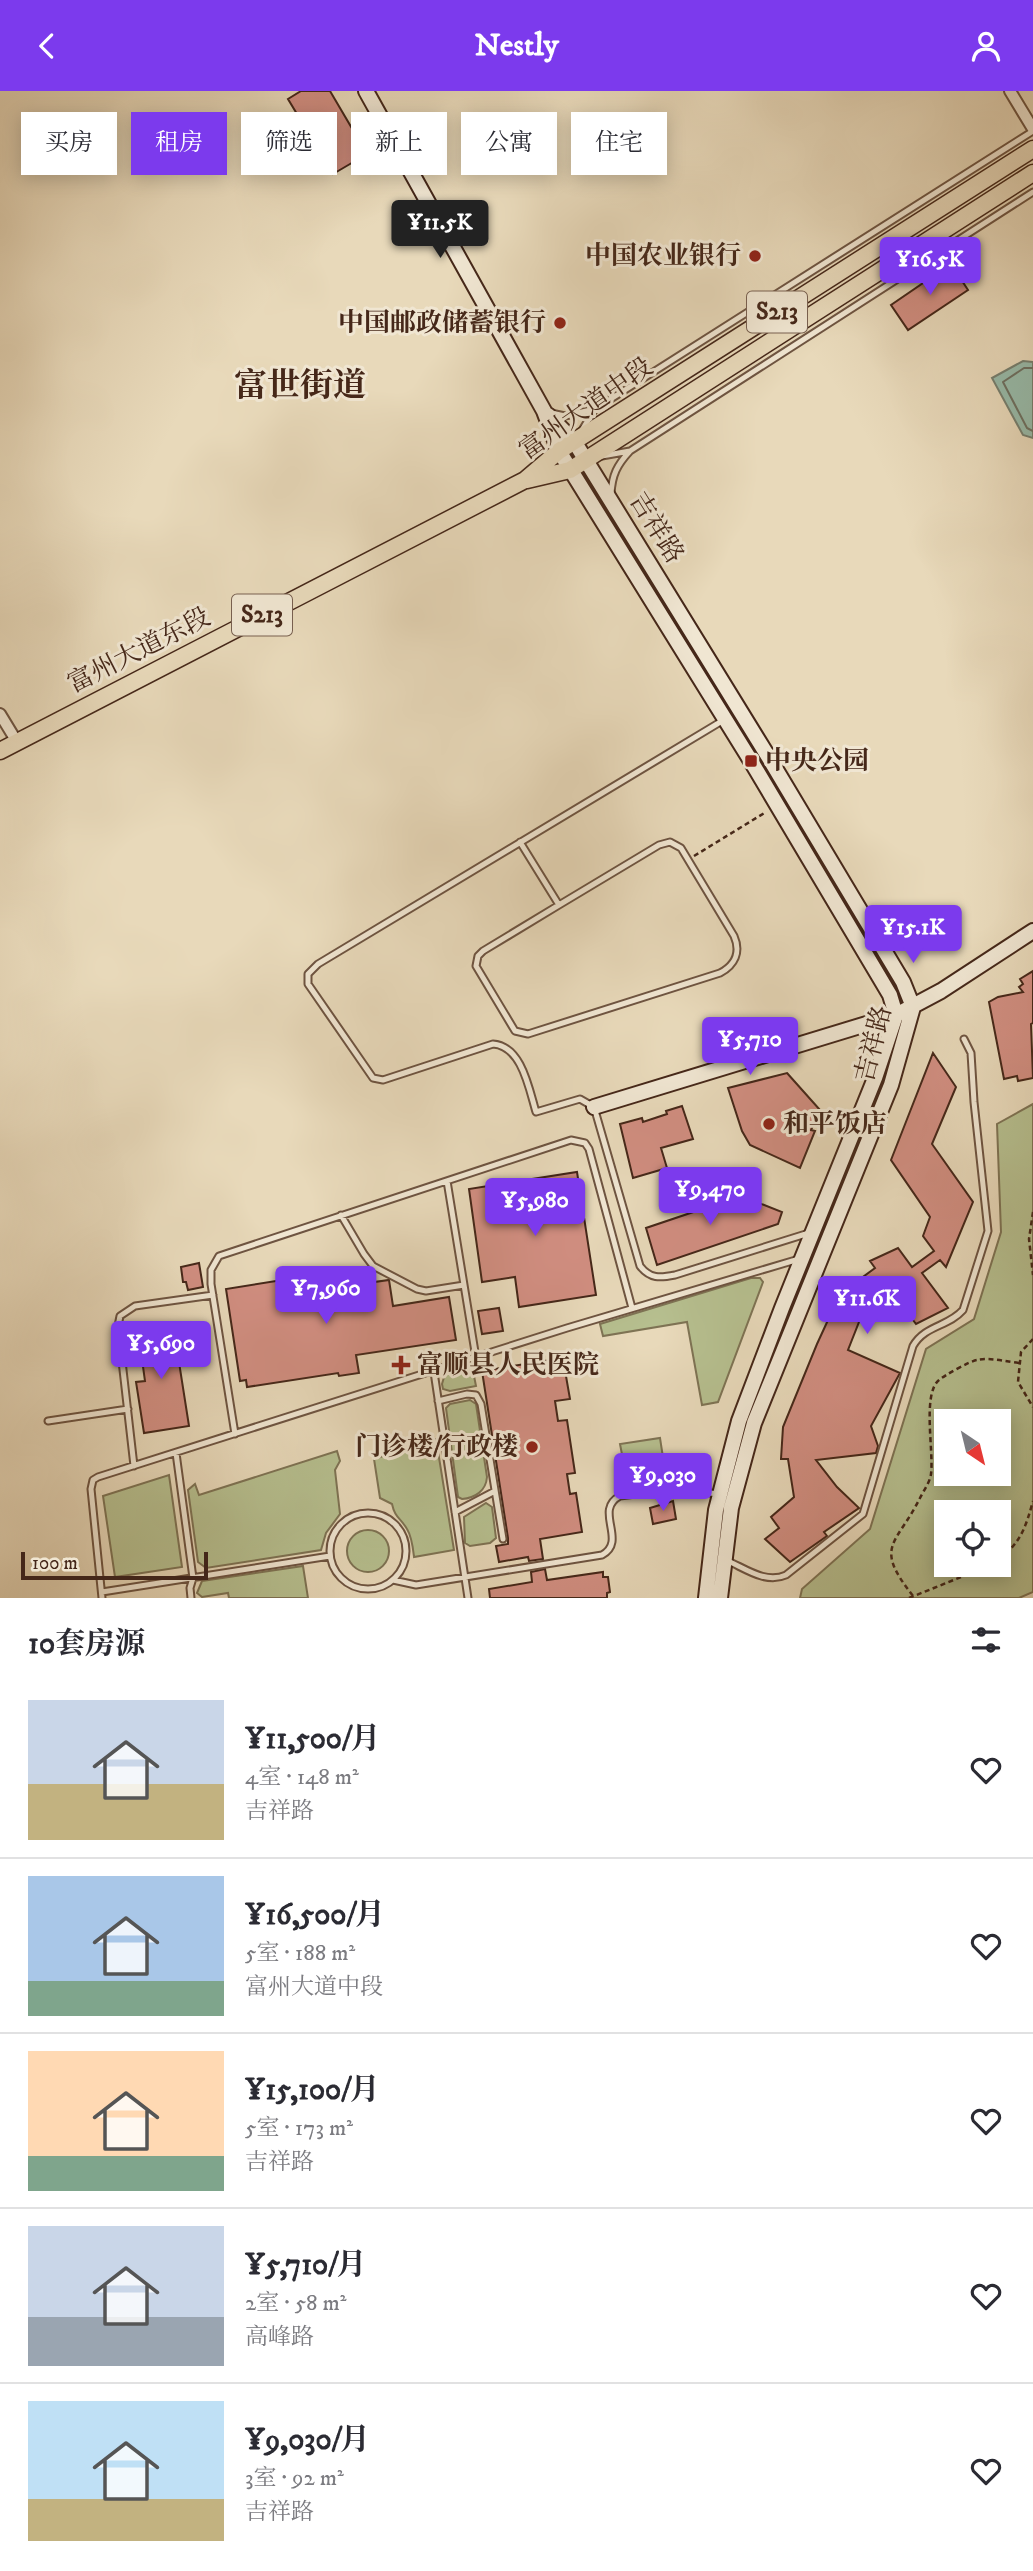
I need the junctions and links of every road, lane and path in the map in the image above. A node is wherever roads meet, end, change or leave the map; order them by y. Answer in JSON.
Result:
{"nodes":[{"id":1,"x":1010,"y":91,"type":"edge"},
{"id":2,"x":368,"y":92,"type":"edge"},
{"id":3,"x":1033,"y":130,"type":"edge"},
{"id":4,"x":1033,"y":149,"type":"edge"},
{"id":5,"x":1033,"y":173,"type":"edge"},
{"id":6,"x":1033,"y":192,"type":"edge"},
{"id":7,"x":595,"y":409,"type":"junction"},
{"id":8,"x":544,"y":411,"type":"junction"},
{"id":9,"x":574,"y":441,"type":"junction"},
{"id":10,"x":559,"y":451,"type":"junction"},
{"id":11,"x":630,"y":451,"type":"junction"},
{"id":12,"x":586,"y":460,"type":"junction"},
{"id":13,"x":570,"y":470,"type":"junction"},
{"id":14,"x":525,"y":480,"type":"junction"},
{"id":15,"x":611,"y":501,"type":"junction"},
{"id":16,"x":0,"y":714,"type":"edge"},
{"id":17,"x":725,"y":719,"type":"junction"},
{"id":18,"x":18,"y":742,"type":"junction"},
{"id":19,"x":0,"y":751,"type":"edge"},
{"id":20,"x":778,"y":804,"type":"junction"},
{"id":21,"x":520,"y":842,"type":"junction"},
{"id":22,"x":688,"y":859,"type":"junction"},
{"id":23,"x":559,"y":905,"type":"junction"},
{"id":24,"x":1033,"y":931,"type":"edge"},
{"id":25,"x":913,"y":1007,"type":"junction"},
{"id":26,"x":896,"y":1015,"type":"junction"},
{"id":27,"x":964,"y":1039,"type":"dead end"},
{"id":28,"x":594,"y":1107,"type":"junction"},
{"id":29,"x":447,"y":1181,"type":"junction"},
{"id":30,"x":1033,"y":1212,"type":"edge"},
{"id":31,"x":341,"y":1215,"type":"junction"},
{"id":32,"x":814,"y":1231,"type":"junction"},
{"id":33,"x":802,"y":1258,"type":"junction"},
{"id":34,"x":1033,"y":1275,"type":"edge"},
{"id":35,"x":464,"y":1285,"type":"junction"},
{"id":36,"x":213,"y":1295,"type":"junction"},
{"id":37,"x":632,"y":1308,"type":"junction"},
{"id":38,"x":1033,"y":1339,"type":"edge"},
{"id":39,"x":476,"y":1358,"type":"junction"},
{"id":40,"x":1020,"y":1363,"type":"junction"},
{"id":41,"x":434,"y":1372,"type":"junction"},
{"id":42,"x":438,"y":1401,"type":"junction"},
{"id":43,"x":1033,"y":1407,"type":"edge"},
{"id":44,"x":128,"y":1409,"type":"junction"},
{"id":45,"x":48,"y":1421,"type":"dead end"},
{"id":46,"x":235,"y":1434,"type":"junction"},
{"id":47,"x":176,"y":1453,"type":"junction"},
{"id":48,"x":134,"y":1466,"type":"junction"},
{"id":49,"x":495,"y":1491,"type":"junction"},
{"id":50,"x":720,"y":1495,"type":"junction"},
{"id":51,"x":1033,"y":1501,"type":"edge"},
{"id":52,"x":455,"y":1512,"type":"junction"},
{"id":53,"x":503,"y":1539,"type":"dead end"},
{"id":54,"x":1011,"y":1550,"type":"edge"},
{"id":55,"x":330,"y":1556,"type":"junction"},
{"id":56,"x":725,"y":1560,"type":"junction"},
{"id":57,"x":961,"y":1577,"type":"edge"},
{"id":58,"x":194,"y":1578,"type":"junction"},
{"id":59,"x":465,"y":1578,"type":"junction"},
{"id":60,"x":393,"y":1580,"type":"junction"},
{"id":61,"x":102,"y":1595,"type":"edge"},
{"id":62,"x":911,"y":1597,"type":"edge"},
{"id":63,"x":191,"y":1598,"type":"edge"},
{"id":64,"x":468,"y":1598,"type":"edge"},
{"id":65,"x":706,"y":1598,"type":"edge"},
{"id":66,"x":720,"y":1598,"type":"edge"}],
"edges":[{"from":1,"to":3,"type":"street"},
{"from":2,"to":8,"type":"main road","name":"吉祥路"},
{"from":3,"to":7,"type":"lane"},
{"from":4,"to":9,"type":"main road","name":"富州大道中段","number":"S213"},
{"from":5,"to":12,"type":"main road","name":"富州大道中段","number":"S213"},
{"from":6,"to":11,"type":"lane"},
{"from":7,"to":8,"type":"lane"},
{"from":7,"to":9,"type":"lane"},
{"from":8,"to":9,"type":"main road","name":"吉祥路"},
{"from":8,"to":10,"type":"main road","name":"吉祥路"},
{"from":9,"to":10,"type":"main road","name":"富州大道中段","number":"S213"},
{"from":9,"to":12,"type":"main road","name":"吉祥路"},
{"from":10,"to":13,"type":"main road","name":"吉祥路"},
{"from":10,"to":14,"type":"main road","name":"富州大道中段","number":"S213"},
{"from":11,"to":12,"type":"lane"},
{"from":11,"to":15,"type":"lane"},
{"from":12,"to":13,"type":"main road","name":"富州大道中段","number":"S213"},
{"from":12,"to":15,"type":"main road","name":"吉祥路"},
{"from":13,"to":14,"type":"main road","name":"富州大道中段","number":"S213"},
{"from":13,"to":17,"type":"main road","name":"吉祥路"},
{"from":14,"to":18,"type":"main road","name":"富州大道东段","number":"S213"},
{"from":15,"to":25,"type":"main road","name":"吉祥路"},
{"from":16,"to":18,"type":"street"},
{"from":17,"to":20,"type":"main road","name":"吉祥路"},
{"from":17,"to":21,"type":"lane"},
{"from":18,"to":19,"type":"main road","name":"富州大道东段","number":"S213"},
{"from":20,"to":22,"type":"path"},
{"from":20,"to":26,"type":"main road","name":"吉祥路"},
{"from":21,"to":23,"type":"lane"},
{"from":21,"to":28,"type":"lane"},
{"from":22,"to":23,"type":"lane"},
{"from":22,"to":23,"type":"lane"},
{"from":24,"to":25,"type":"main road"},
{"from":25,"to":26,"type":"main road"},
{"from":25,"to":56,"type":"main road","name":"吉祥路"},
{"from":26,"to":28,"type":"main road"},
{"from":26,"to":32,"type":"main road","name":"吉祥路"},
{"from":27,"to":56,"type":"lane"},
{"from":28,"to":32,"type":"lane"},
{"from":29,"to":31,"type":"lane"},
{"from":29,"to":35,"type":"lane"},
{"from":29,"to":37,"type":"lane"},
{"from":30,"to":34,"type":"path"},
{"from":31,"to":35,"type":"lane"},
{"from":31,"to":36,"type":"lane"},
{"from":32,"to":33,"type":"main road","name":"吉祥路"},
{"from":33,"to":37,"type":"lane"},
{"from":33,"to":50,"type":"main road","name":"吉祥路"},
{"from":35,"to":39,"type":"lane"},
{"from":36,"to":44,"type":"lane"},
{"from":36,"to":46,"type":"lane"},
{"from":37,"to":39,"type":"lane"},
{"from":38,"to":40,"type":"path"},
{"from":39,"to":41,"type":"lane"},
{"from":40,"to":43,"type":"path"},
{"from":40,"to":62,"type":"path"},
{"from":41,"to":42,"type":"lane"},
{"from":41,"to":46,"type":"lane"},
{"from":42,"to":49,"type":"lane"},
{"from":42,"to":52,"type":"lane"},
{"from":44,"to":45,"type":"lane"},
{"from":44,"to":48,"type":"lane"},
{"from":46,"to":47,"type":"lane"},
{"from":47,"to":48,"type":"lane"},
{"from":47,"to":58,"type":"lane"},
{"from":48,"to":61,"type":"lane"},
{"from":49,"to":52,"type":"lane"},
{"from":49,"to":53,"type":"lane"},
{"from":50,"to":59,"type":"lane"},
{"from":50,"to":65,"type":"main road","name":"吉祥路"},
{"from":51,"to":54,"type":"path"},
{"from":52,"to":59,"type":"lane"},
{"from":55,"to":58,"type":"lane"},
{"from":55,"to":60,"type":"lane"},
{"from":55,"to":60,"type":"lane"},
{"from":56,"to":66,"type":"main road","name":"吉祥路"},
{"from":57,"to":62,"type":"path"},
{"from":58,"to":61,"type":"lane"},
{"from":58,"to":63,"type":"lane"},
{"from":59,"to":60,"type":"lane"},
{"from":59,"to":64,"type":"lane"}]}
